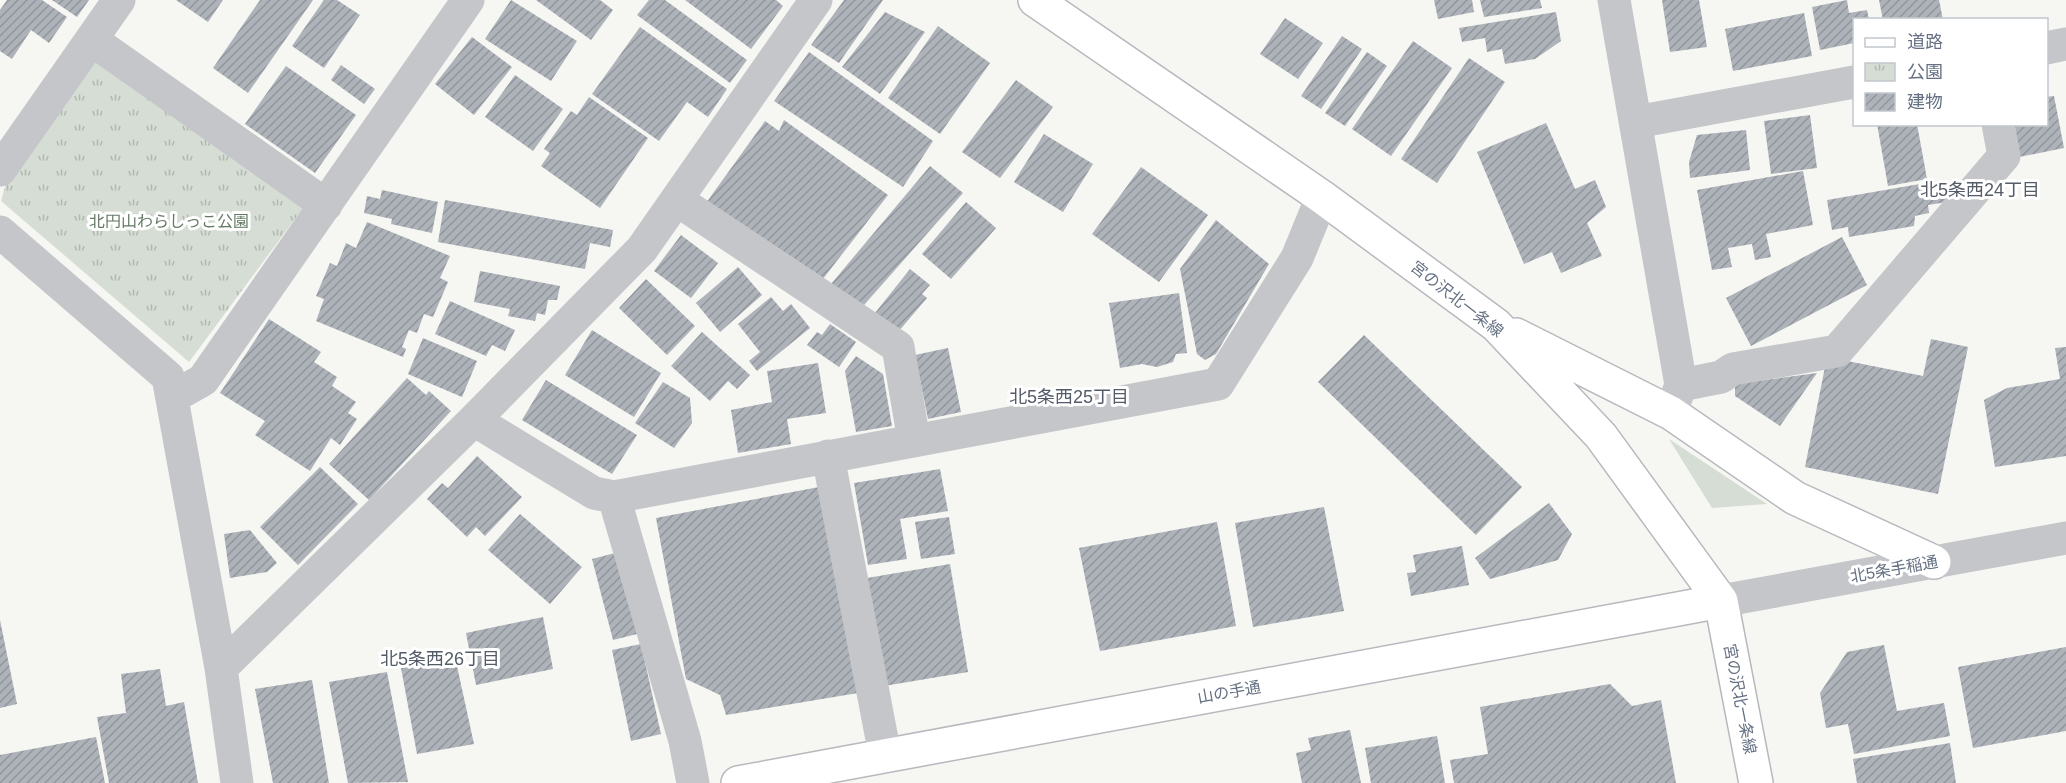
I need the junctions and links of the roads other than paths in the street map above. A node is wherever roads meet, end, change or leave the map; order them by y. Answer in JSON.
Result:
{"nodes":[{"id":1,"x":119,"y":0,"type":"edge"},
{"id":2,"x":468,"y":0,"type":"edge"},
{"id":3,"x":816,"y":0,"type":"edge"},
{"id":4,"x":1035,"y":0,"type":"edge"},
{"id":5,"x":1614,"y":0,"type":"edge"},
{"id":6,"x":92,"y":40,"type":"junction"},
{"id":7,"x":2066,"y":44,"type":"edge"},
{"id":8,"x":2048,"y":48,"type":"edge"},
{"id":9,"x":1853,"y":82,"type":"edge"},
{"id":10,"x":1635,"y":122,"type":"junction"},
{"id":11,"x":1998,"y":126,"type":"edge"},
{"id":12,"x":0,"y":170,"type":"edge"},
{"id":13,"x":1322,"y":197,"type":"junction"},
{"id":14,"x":677,"y":200,"type":"junction"},
{"id":15,"x":326,"y":205,"type":"junction"},
{"id":16,"x":0,"y":231,"type":"edge"},
{"id":17,"x":1496,"y":325,"type":"junction"},
{"id":18,"x":173,"y":397,"type":"junction"},
{"id":19,"x":1676,"y":399,"type":"junction"},
{"id":20,"x":474,"y":420,"type":"junction"},
{"id":21,"x":914,"y":441,"type":"junction"},
{"id":22,"x":828,"y":456,"type":"junction"},
{"id":23,"x":614,"y":496,"type":"junction"},
{"id":24,"x":2066,"y":538,"type":"edge"},
{"id":25,"x":1934,"y":562,"type":"junction"},
{"id":26,"x":1721,"y":601,"type":"junction"},
{"id":27,"x":221,"y":668,"type":"junction"},
{"id":28,"x":885,"y":755,"type":"junction"},
{"id":29,"x":237,"y":783,"type":"edge"},
{"id":30,"x":693,"y":783,"type":"edge"},
{"id":31,"x":738,"y":783,"type":"edge"},
{"id":32,"x":1756,"y":783,"type":"edge"}],
"edges":[{"from":1,"to":6,"type":"street"},
{"from":2,"to":15,"type":"street"},
{"from":3,"to":14,"type":"street"},
{"from":4,"to":13,"type":"main road","name":"宮の沢北一条線"},
{"from":5,"to":10,"type":"street"},
{"from":6,"to":12,"type":"street"},
{"from":6,"to":15,"type":"street"},
{"from":7,"to":8,"type":"street"},
{"from":9,"to":10,"type":"street"},
{"from":10,"to":19,"type":"street"},
{"from":11,"to":19,"type":"street"},
{"from":13,"to":17,"type":"main road","name":"宮の沢北一条線"},
{"from":13,"to":21,"type":"street"},
{"from":14,"to":20,"type":"street"},
{"from":14,"to":21,"type":"street"},
{"from":15,"to":18,"type":"street"},
{"from":16,"to":18,"type":"street"},
{"from":17,"to":19,"type":"main road"},
{"from":17,"to":26,"type":"main road","name":"宮の沢北一条線"},
{"from":18,"to":27,"type":"street"},
{"from":19,"to":25,"type":"main road"},
{"from":20,"to":23,"type":"street"},
{"from":20,"to":27,"type":"street"},
{"from":21,"to":22,"type":"street"},
{"from":22,"to":23,"type":"street"},
{"from":22,"to":28,"type":"street"},
{"from":23,"to":30,"type":"street"},
{"from":24,"to":25,"type":"street","name":"北5条手稲通"},
{"from":25,"to":26,"type":"street","name":"北5条手稲通"},
{"from":26,"to":28,"type":"main road","name":"山の手通"},
{"from":26,"to":32,"type":"main road","name":"宮の沢北一条線"},
{"from":27,"to":29,"type":"street"},
{"from":28,"to":31,"type":"main road","name":"山の手通"}]}
